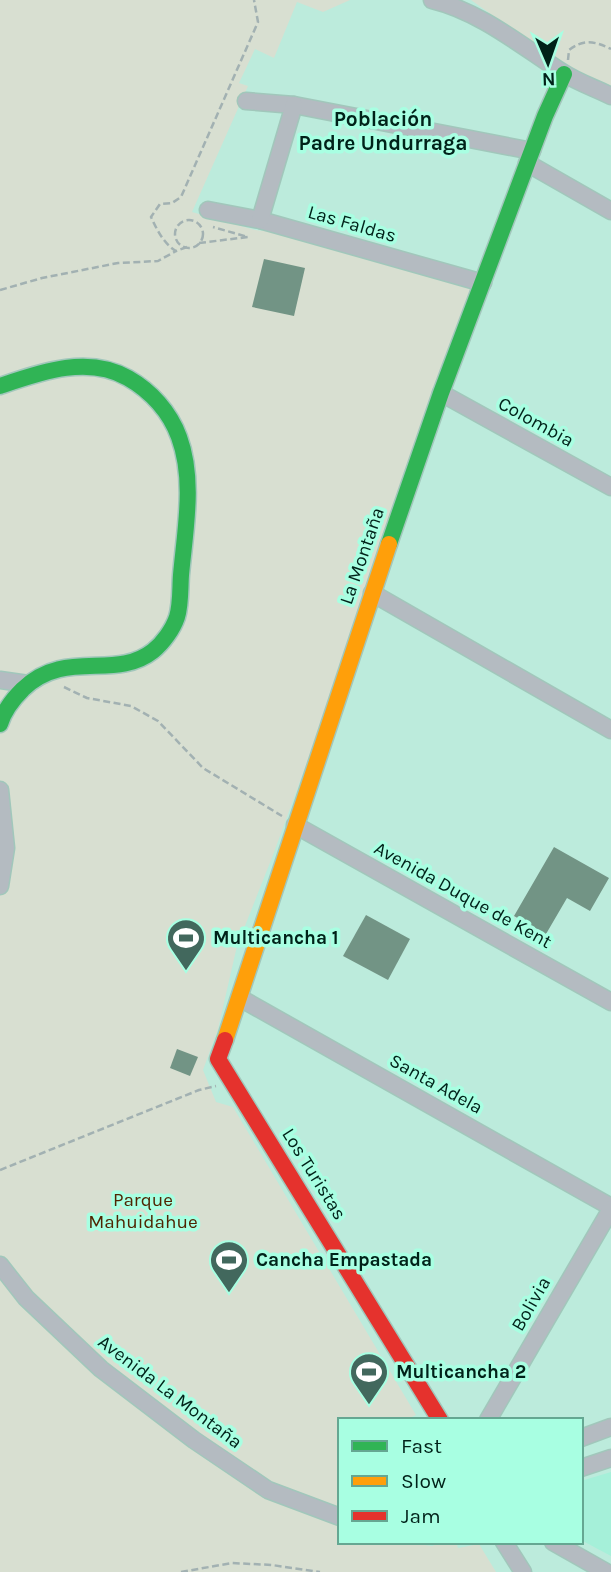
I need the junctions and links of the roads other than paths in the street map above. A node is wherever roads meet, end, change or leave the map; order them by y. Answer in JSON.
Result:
{"nodes":[{"id":1,"x":432,"y":0,"type":"edge"},
{"id":2,"x":564,"y":74,"type":"junction"},
{"id":3,"x":611,"y":96,"type":"edge"},
{"id":4,"x":246,"y":101,"type":"dead end"},
{"id":5,"x":294,"y":105,"type":"junction"},
{"id":6,"x":530,"y":157,"type":"junction"},
{"id":7,"x":611,"y":211,"type":"edge"},
{"id":8,"x":202,"y":216,"type":"road end"},
{"id":9,"x":260,"y":220,"type":"junction"},
{"id":10,"x":483,"y":283,"type":"junction"},
{"id":11,"x":0,"y":386,"type":"edge"},
{"id":12,"x":441,"y":393,"type":"junction"},
{"id":13,"x":611,"y":487,"type":"edge"},
{"id":14,"x":372,"y":593,"type":"junction"},
{"id":15,"x":0,"y":680,"type":"edge"},
{"id":16,"x":28,"y":684,"type":"junction"},
{"id":17,"x":0,"y":724,"type":"edge"},
{"id":18,"x":611,"y":730,"type":"edge"},
{"id":19,"x":0,"y":790,"type":"edge"},
{"id":20,"x":295,"y":825,"type":"junction"},
{"id":21,"x":0,"y":886,"type":"edge"},
{"id":22,"x":240,"y":998,"type":"junction"},
{"id":23,"x":611,"y":1002,"type":"edge"},
{"id":24,"x":218,"y":1059,"type":"joint"},
{"id":25,"x":611,"y":1208,"type":"edge"},
{"id":26,"x":0,"y":1265,"type":"edge"},
{"id":27,"x":439,"y":1418,"type":"edge"},
{"id":28,"x":489,"y":1418,"type":"edge"},
{"id":29,"x":611,"y":1427,"type":"edge"},
{"id":30,"x":583,"y":1437,"type":"edge"},
{"id":31,"x":611,"y":1458,"type":"edge"},
{"id":32,"x":583,"y":1467,"type":"edge"},
{"id":33,"x":338,"y":1516,"type":"edge"},
{"id":34,"x":505,"y":1544,"type":"edge"},
{"id":35,"x":518,"y":1544,"type":"edge"},
{"id":36,"x":557,"y":1544,"type":"edge"},
{"id":37,"x":521,"y":1568,"type":"edge"},
{"id":38,"x":606,"y":1572,"type":"edge"}],
"edges":[{"from":1,"to":2,"type":"street"},
{"from":2,"to":3,"type":"street"},
{"from":2,"to":6,"type":"street","name":"La Montaña"},
{"from":4,"to":5,"type":"street"},
{"from":5,"to":6,"type":"street"},
{"from":5,"to":9,"type":"street"},
{"from":6,"to":7,"type":"street"},
{"from":6,"to":10,"type":"street","name":"La Montaña"},
{"from":8,"to":9,"type":"street","name":"Las Faldas"},
{"from":9,"to":10,"type":"street","name":"Las Faldas"},
{"from":10,"to":12,"type":"street","name":"La Montaña"},
{"from":11,"to":16,"type":"street"},
{"from":12,"to":13,"type":"street","name":"Colombia"},
{"from":12,"to":14,"type":"street","name":"La Montaña"},
{"from":14,"to":18,"type":"street"},
{"from":14,"to":20,"type":"street","name":"La Montaña"},
{"from":15,"to":16,"type":"street"},
{"from":16,"to":17,"type":"street"},
{"from":19,"to":21,"type":"street"},
{"from":20,"to":22,"type":"street","name":"La Montaña"},
{"from":20,"to":23,"type":"street","name":"Avenida Duque de Kent"},
{"from":22,"to":24,"type":"street","name":"La Montaña"},
{"from":22,"to":25,"type":"street","name":"Santa Adela"},
{"from":24,"to":27,"type":"street","name":"Los Turistas"},
{"from":25,"to":28,"type":"street","name":"Bolivia"},
{"from":26,"to":33,"type":"street","name":"Avenida La Montaña"},
{"from":29,"to":30,"type":"street"},
{"from":31,"to":32,"type":"street"},
{"from":34,"to":37,"type":"street"},
{"from":35,"to":37,"type":"street"},
{"from":36,"to":38,"type":"street"}]}
